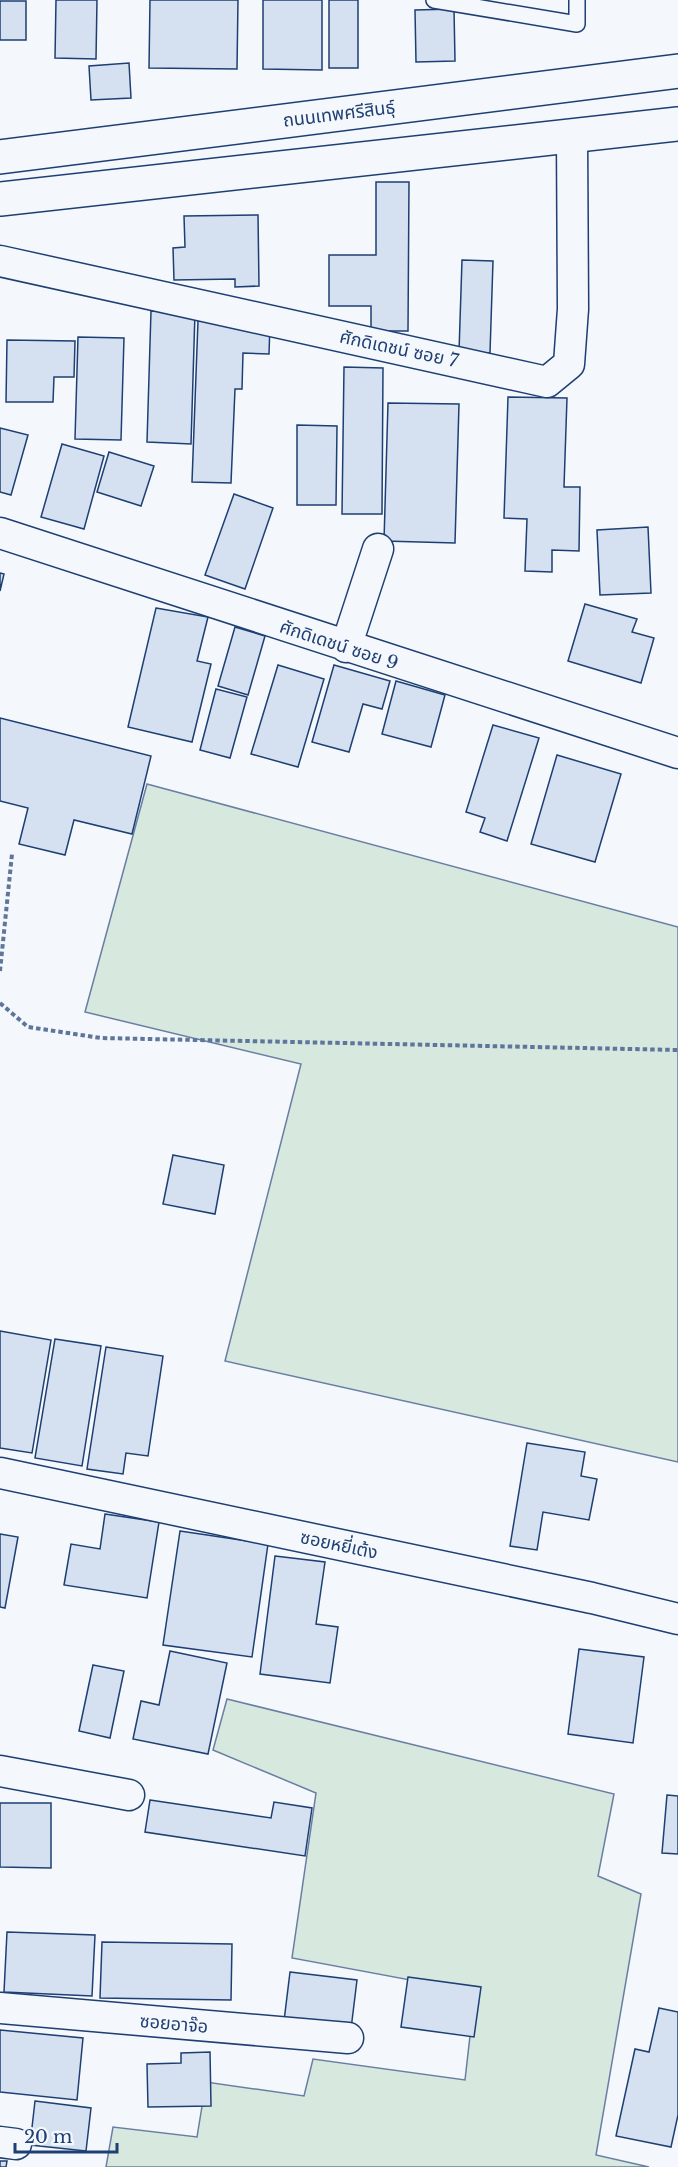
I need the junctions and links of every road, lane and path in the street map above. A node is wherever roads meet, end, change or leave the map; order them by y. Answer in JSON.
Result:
{"nodes":[{"id":1,"x":434,"y":0,"type":"edge"},
{"id":2,"x":577,"y":0,"type":"edge"},
{"id":3,"x":678,"y":71,"type":"edge"},
{"id":4,"x":678,"y":124,"type":"edge"},
{"id":5,"x":572,"y":135,"type":"junction"},
{"id":6,"x":0,"y":157,"type":"edge"},
{"id":7,"x":0,"y":199,"type":"edge"},
{"id":8,"x":0,"y":261,"type":"edge"},
{"id":9,"x":0,"y":533,"type":"edge"},
{"id":10,"x":378,"y":549,"type":"dead end"},
{"id":11,"x":346,"y":647,"type":"junction"},
{"id":12,"x":678,"y":753,"type":"edge"},
{"id":13,"x":12,"y":854,"type":"dead end"},
{"id":14,"x":0,"y":971,"type":"edge"},
{"id":15,"x":0,"y":1003,"type":"edge"},
{"id":16,"x":678,"y":1050,"type":"edge"},
{"id":17,"x":0,"y":1473,"type":"edge"},
{"id":18,"x":678,"y":1619,"type":"edge"},
{"id":19,"x":0,"y":1771,"type":"edge"},
{"id":20,"x":129,"y":1795,"type":"dead end"},
{"id":21,"x":0,"y":2008,"type":"edge"},
{"id":22,"x":348,"y":2038,"type":"dead end"}],
"edges":[{"from":1,"to":2,"type":"lane"},
{"from":3,"to":6,"type":"main road","name":"ถนนเทพศรีสินธุ์"},
{"from":4,"to":5,"type":"main road"},
{"from":5,"to":7,"type":"main road"},
{"from":5,"to":8,"type":"street","name":"ศักดิเดชน์ ซอย 7"},
{"from":9,"to":11,"type":"street","name":"ศักดิเดชน์ ซอย 9"},
{"from":10,"to":11,"type":"street"},
{"from":11,"to":12,"type":"street","name":"ศักดิเดชน์ ซอย 9"},
{"from":13,"to":14,"type":"path"},
{"from":15,"to":16,"type":"path"},
{"from":17,"to":18,"type":"street","name":"ซอยหยี่เต้ง"},
{"from":19,"to":20,"type":"street"},
{"from":21,"to":22,"type":"street","name":"ซอยอาจ๊อ"}]}
